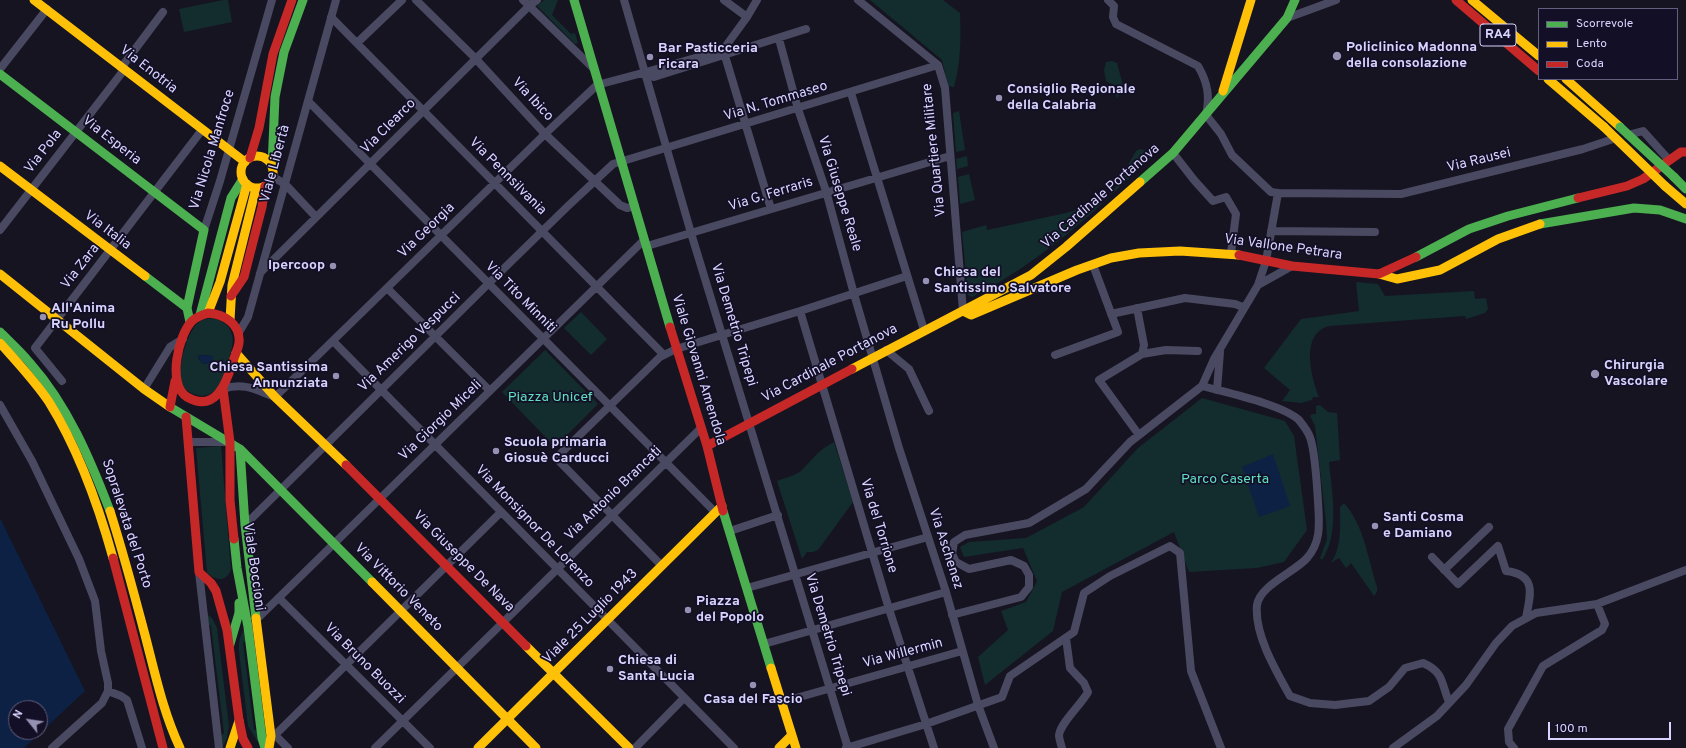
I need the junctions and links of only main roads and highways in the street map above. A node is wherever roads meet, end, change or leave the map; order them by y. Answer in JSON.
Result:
{"nodes":[{"id":1,"x":34,"y":0,"type":"edge"},
{"id":2,"x":292,"y":0,"type":"edge"},
{"id":3,"x":303,"y":0,"type":"edge"},
{"id":4,"x":574,"y":0,"type":"edge"},
{"id":5,"x":1251,"y":0,"type":"edge"},
{"id":6,"x":1295,"y":0,"type":"edge"},
{"id":7,"x":1456,"y":0,"type":"edge"},
{"id":8,"x":1472,"y":0,"type":"edge"},
{"id":9,"x":1538,"y":55,"type":"edge"},
{"id":10,"x":1249,"y":64,"type":"junction"},
{"id":11,"x":1232,"y":66,"type":"junction"},
{"id":12,"x":1538,"y":70,"type":"edge"},
{"id":13,"x":0,"y":74,"type":"edge"},
{"id":14,"x":1549,"y":80,"type":"edge"},
{"id":15,"x":1567,"y":80,"type":"edge"},
{"id":16,"x":1222,"y":97,"type":"junction"},
{"id":17,"x":1684,"y":150,"type":"edge"},
{"id":18,"x":247,"y":160,"type":"junction"},
{"id":19,"x":0,"y":166,"type":"edge"},
{"id":20,"x":272,"y":167,"type":"junction"},
{"id":21,"x":245,"y":182,"type":"junction"},
{"id":22,"x":261,"y":187,"type":"junction"},
{"id":23,"x":1686,"y":189,"type":"edge"},
{"id":24,"x":1686,"y":204,"type":"edge"},
{"id":25,"x":1686,"y":219,"type":"edge"},
{"id":26,"x":204,"y":230,"type":"joint"},
{"id":27,"x":0,"y":274,"type":"edge"},
{"id":28,"x":1379,"y":274,"type":"junction"},
{"id":29,"x":1031,"y":275,"type":"junction"},
{"id":30,"x":1044,"y":285,"type":"junction"},
{"id":31,"x":187,"y":308,"type":"junction"},
{"id":32,"x":963,"y":311,"type":"junction"},
{"id":33,"x":204,"y":314,"type":"junction"},
{"id":34,"x":230,"y":320,"type":"junction"},
{"id":35,"x":190,"y":322,"type":"junction"},
{"id":36,"x":0,"y":332,"type":"edge"},
{"id":37,"x":0,"y":343,"type":"edge"},
{"id":38,"x":236,"y":353,"type":"junction"},
{"id":39,"x":175,"y":381,"type":"junction"},
{"id":40,"x":223,"y":389,"type":"junction"},
{"id":41,"x":170,"y":407,"type":"junction"},
{"id":42,"x":186,"y":417,"type":"junction"},
{"id":43,"x":230,"y":442,"type":"junction"},
{"id":44,"x":707,"y":446,"type":"junction"},
{"id":45,"x":240,"y":449,"type":"junction"},
{"id":46,"x":722,"y":506,"type":"junction"},
{"id":47,"x":110,"y":531,"type":"junction"},
{"id":48,"x":237,"y":568,"type":"junction"},
{"id":49,"x":230,"y":645,"type":"junction"},
{"id":50,"x":554,"y":674,"type":"junction"},
{"id":51,"x":239,"y":720,"type":"junction"},
{"id":52,"x":508,"y":720,"type":"junction"},
{"id":53,"x":792,"y":735,"type":"junction"},
{"id":54,"x":162,"y":748,"type":"edge"},
{"id":55,"x":180,"y":748,"type":"edge"},
{"id":56,"x":230,"y":748,"type":"edge"},
{"id":57,"x":248,"y":748,"type":"edge"},
{"id":58,"x":265,"y":748,"type":"edge"},
{"id":59,"x":269,"y":748,"type":"edge"},
{"id":60,"x":478,"y":748,"type":"edge"},
{"id":61,"x":536,"y":748,"type":"edge"},
{"id":62,"x":629,"y":748,"type":"edge"},
{"id":63,"x":779,"y":748,"type":"edge"},
{"id":64,"x":796,"y":748,"type":"edge"}],
"edges":[{"from":1,"to":18,"type":"main road","name":"Via Enotria"},
{"from":2,"to":18,"type":"main road","name":"Viale Libertà"},
{"from":3,"to":20,"type":"main road","name":"Viale Libertà"},
{"from":4,"to":44,"type":"main road","name":"Viale Giovanni Amendola"},
{"from":5,"to":11,"type":"main road"},
{"from":6,"to":10,"type":"main road","name":"Via Cardinale Portanova"},
{"from":7,"to":12,"type":"main road","number":"RA4"},
{"from":8,"to":9,"type":"main road","number":"RA4"},
{"from":10,"to":11,"type":"main road"},
{"from":10,"to":16,"type":"main road","name":"Via Cardinale Portanova"},
{"from":11,"to":16,"type":"main road"},
{"from":13,"to":26,"type":"main road","name":"Via Esperia"},
{"from":14,"to":24,"type":"main road","bridge":true},
{"from":15,"to":23,"type":"main road","bridge":true},
{"from":16,"to":29,"type":"main road","name":"Via Cardinale Portanova"},
{"from":17,"to":28,"type":"main road","name":"Via Vallone Petrara"},
{"from":18,"to":20,"type":"main road","name":"Viale Libertà"},
{"from":18,"to":21,"type":"main road","name":"Viale Libertà"},
{"from":19,"to":31,"type":"main road","name":"Via Italia"},
{"from":20,"to":22,"type":"main road","name":"Viale Libertà"},
{"from":21,"to":22,"type":"main road","name":"Viale Libertà"},
{"from":21,"to":33,"type":"main road","name":"Viale Libertà"},
{"from":22,"to":34,"type":"main road","name":"Viale Libertà"},
{"from":25,"to":28,"type":"main road"},
{"from":26,"to":31,"type":"main road","name":"Via Nicola Manfroce"},
{"from":27,"to":41,"type":"main road","name":"Via Vittorio Veneto"},
{"from":28,"to":30,"type":"main road","name":"Via Vallone Petrara"},
{"from":29,"to":30,"type":"main road"},
{"from":29,"to":32,"type":"main road","name":"Via Cardinale Portanova"},
{"from":30,"to":32,"type":"main road","name":"Via Vallone Petrara"},
{"from":31,"to":35,"type":"main road"},
{"from":32,"to":44,"type":"main road","name":"Via Cardinale Portanova"},
{"from":33,"to":34,"type":"main road"},
{"from":33,"to":35,"type":"main road"},
{"from":34,"to":38,"type":"main road"},
{"from":35,"to":39,"type":"main road"},
{"from":36,"to":47,"type":"main road","name":"Sopralevata del Porto"},
{"from":37,"to":47,"type":"main road"},
{"from":38,"to":40,"type":"main road"},
{"from":38,"to":50,"type":"main road","name":"Via Giuseppe De Nava"},
{"from":39,"to":40,"type":"main road"},
{"from":39,"to":41,"type":"main road"},
{"from":40,"to":43,"type":"main road","name":"Viale Boccioni"},
{"from":41,"to":42,"type":"main road","name":"Via Vittorio Veneto"},
{"from":42,"to":43,"type":"main road","name":"Via Vittorio Veneto"},
{"from":42,"to":49,"type":"main road"},
{"from":43,"to":45,"type":"main road","name":"Via Vittorio Veneto"},
{"from":43,"to":48,"type":"main road","name":"Viale Boccioni"},
{"from":44,"to":46,"type":"main road","name":"Viale Giovanni Amendola"},
{"from":45,"to":52,"type":"main road","name":"Via Vittorio Veneto"},
{"from":45,"to":59,"type":"main road","name":"Viale Boccioni"},
{"from":46,"to":50,"type":"main road","name":"Viale 25 Luglio 1943"},
{"from":46,"to":53,"type":"main road","name":"Viale Giovanni Amendola"},
{"from":47,"to":54,"type":"main road"},
{"from":47,"to":55,"type":"main road","name":"Sopralevata del Porto"},
{"from":48,"to":49,"type":"main road"},
{"from":48,"to":58,"type":"main road","name":"Viale Boccioni"},
{"from":49,"to":51,"type":"main road"},
{"from":50,"to":52,"type":"main road","name":"Viale 25 Luglio 1943"},
{"from":50,"to":62,"type":"main road","name":"Via Giuseppe De Nava"},
{"from":51,"to":56,"type":"main road"},
{"from":51,"to":57,"type":"main road"},
{"from":52,"to":60,"type":"main road","name":"Viale 25 Luglio 1943"},
{"from":52,"to":61,"type":"main road","name":"Via Vittorio Veneto"},
{"from":53,"to":63,"type":"main road"},
{"from":53,"to":64,"type":"main road","name":"Viale Giovanni Amendola"}]}
